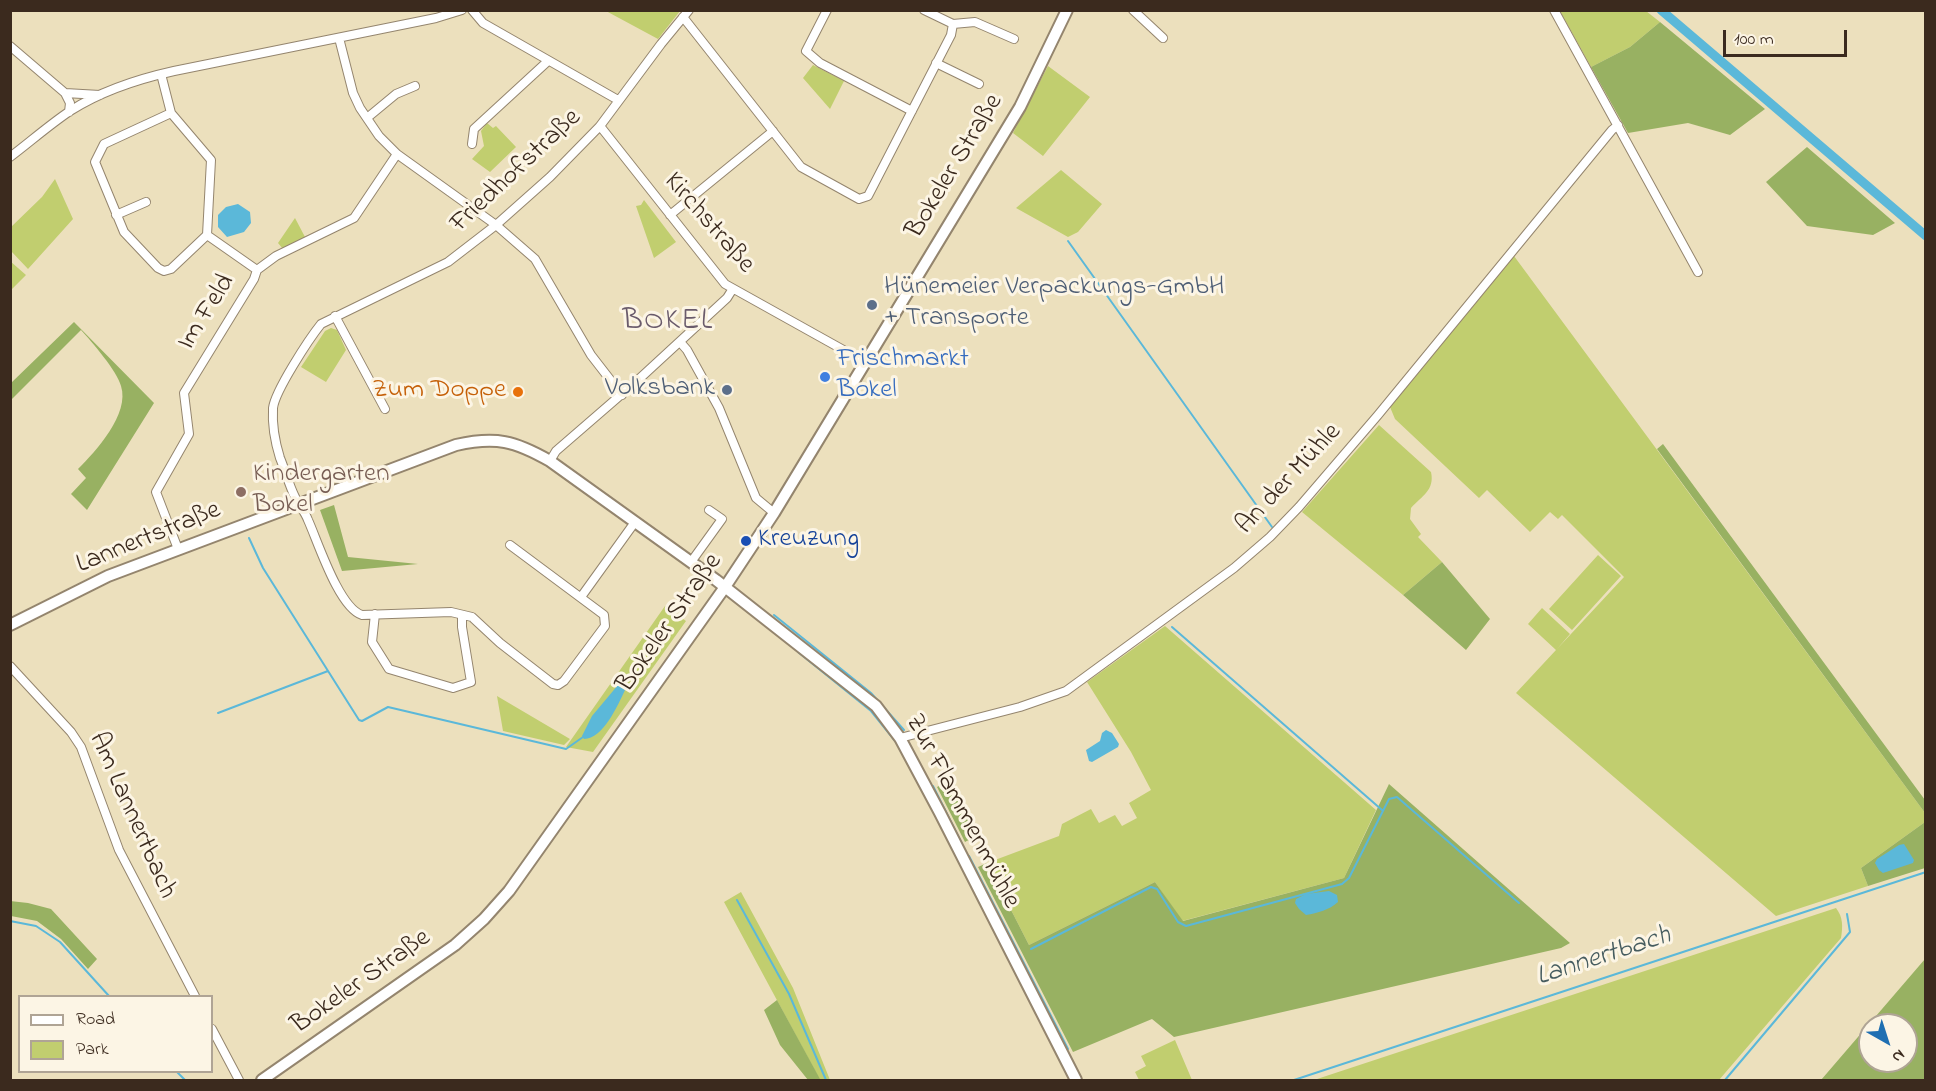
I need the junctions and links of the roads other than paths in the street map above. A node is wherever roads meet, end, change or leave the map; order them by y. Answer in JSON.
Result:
{"nodes":[{"id":1,"x":462,"y":10,"type":"edge"},
{"id":2,"x":472,"y":10,"type":"edge"},
{"id":3,"x":689,"y":10,"type":"edge"},
{"id":4,"x":827,"y":10,"type":"edge"},
{"id":5,"x":924,"y":10,"type":"edge"},
{"id":6,"x":1067,"y":10,"type":"edge"},
{"id":7,"x":1132,"y":10,"type":"edge"},
{"id":8,"x":1554,"y":10,"type":"edge"},
{"id":9,"x":683,"y":17,"type":"junction"},
{"id":10,"x":952,"y":24,"type":"junction"},
{"id":11,"x":339,"y":38,"type":"junction"},
{"id":12,"x":1163,"y":38,"type":"dead end"},
{"id":13,"x":1014,"y":39,"type":"dead end"},
{"id":14,"x":10,"y":46,"type":"edge"},
{"id":15,"x":548,"y":61,"type":"junction"},
{"id":16,"x":936,"y":63,"type":"junction"},
{"id":17,"x":161,"y":74,"type":"junction"},
{"id":18,"x":979,"y":84,"type":"dead end"},
{"id":19,"x":415,"y":86,"type":"dead end"},
{"id":20,"x":65,"y":93,"type":"junction"},
{"id":21,"x":100,"y":95,"type":"junction"},
{"id":22,"x":618,"y":100,"type":"junction"},
{"id":23,"x":912,"y":111,"type":"junction"},
{"id":24,"x":69,"y":112,"type":"junction"},
{"id":25,"x":171,"y":113,"type":"junction"},
{"id":26,"x":367,"y":118,"type":"junction"},
{"id":27,"x":1618,"y":125,"type":"junction"},
{"id":28,"x":600,"y":126,"type":"junction"},
{"id":29,"x":773,"y":131,"type":"junction"},
{"id":30,"x":472,"y":144,"type":"dead end"},
{"id":31,"x":397,"y":154,"type":"junction"},
{"id":32,"x":10,"y":157,"type":"edge"},
{"id":33,"x":146,"y":202,"type":"dead end"},
{"id":34,"x":116,"y":215,"type":"junction"},
{"id":35,"x":670,"y":215,"type":"junction"},
{"id":36,"x":496,"y":225,"type":"junction"},
{"id":37,"x":207,"y":236,"type":"junction"},
{"id":38,"x":257,"y":270,"type":"junction"},
{"id":39,"x":1698,"y":272,"type":"dead end"},
{"id":40,"x":732,"y":290,"type":"junction"},
{"id":41,"x":335,"y":316,"type":"junction"},
{"id":42,"x":680,"y":342,"type":"junction"},
{"id":43,"x":865,"y":362,"type":"junction"},
{"id":44,"x":622,"y":395,"type":"junction"},
{"id":45,"x":385,"y":409,"type":"dead end"},
{"id":46,"x":550,"y":460,"type":"junction"},
{"id":47,"x":300,"y":505,"type":"junction"},
{"id":48,"x":710,"y":510,"type":"dead end"},
{"id":49,"x":774,"y":513,"type":"junction"},
{"id":50,"x":635,"y":522,"type":"junction"},
{"id":51,"x":510,"y":545,"type":"dead end"},
{"id":52,"x":178,"y":549,"type":"junction"},
{"id":53,"x":691,"y":561,"type":"junction"},
{"id":54,"x":725,"y":587,"type":"junction"},
{"id":55,"x":581,"y":597,"type":"junction"},
{"id":56,"x":375,"y":614,"type":"junction"},
{"id":57,"x":462,"y":616,"type":"junction"},
{"id":58,"x":10,"y":625,"type":"edge"},
{"id":59,"x":10,"y":666,"type":"edge"},
{"id":60,"x":900,"y":738,"type":"junction"},
{"id":61,"x":194,"y":995,"type":"edge"},
{"id":62,"x":213,"y":1031,"type":"edge"},
{"id":63,"x":239,"y":1080,"type":"edge"},
{"id":64,"x":262,"y":1080,"type":"edge"},
{"id":65,"x":1076,"y":1080,"type":"edge"}],
"edges":[{"from":1,"to":11,"type":"street"},
{"from":2,"to":15,"type":"street"},
{"from":3,"to":9,"type":"street","name":"Friedhofstraße"},
{"from":4,"to":23,"type":"street"},
{"from":5,"to":10,"type":"street"},
{"from":6,"to":43,"type":"street","name":"Bokeler Straße"},
{"from":7,"to":12,"type":"street"},
{"from":8,"to":27,"type":"street"},
{"from":9,"to":22,"type":"street","name":"Friedhofstraße"},
{"from":9,"to":29,"type":"street"},
{"from":10,"to":13,"type":"street"},
{"from":10,"to":16,"type":"street"},
{"from":11,"to":17,"type":"street"},
{"from":11,"to":26,"type":"street"},
{"from":14,"to":20,"type":"street"},
{"from":15,"to":22,"type":"street"},
{"from":15,"to":30,"type":"street"},
{"from":16,"to":18,"type":"street"},
{"from":16,"to":23,"type":"street"},
{"from":17,"to":21,"type":"street"},
{"from":17,"to":25,"type":"street"},
{"from":19,"to":26,"type":"street"},
{"from":20,"to":21,"type":"street"},
{"from":20,"to":24,"type":"street"},
{"from":21,"to":24,"type":"street"},
{"from":22,"to":28,"type":"street","name":"Friedhofstraße"},
{"from":23,"to":29,"type":"street"},
{"from":24,"to":32,"type":"street"},
{"from":25,"to":34,"type":"street"},
{"from":25,"to":37,"type":"street"},
{"from":26,"to":31,"type":"street"},
{"from":27,"to":39,"type":"street"},
{"from":27,"to":60,"type":"street","name":"An der Mühle"},
{"from":28,"to":35,"type":"street","name":"Kirchstraße"},
{"from":28,"to":36,"type":"street","name":"Friedhofstraße"},
{"from":29,"to":35,"type":"street"},
{"from":31,"to":36,"type":"street"},
{"from":31,"to":38,"type":"street","name":"Im Feld"},
{"from":33,"to":34,"type":"street"},
{"from":34,"to":37,"type":"street"},
{"from":35,"to":40,"type":"street","name":"Kirchstraße"},
{"from":36,"to":41,"type":"street","name":"Friedhofstraße"},
{"from":36,"to":44,"type":"street"},
{"from":37,"to":38,"type":"street"},
{"from":38,"to":52,"type":"street","name":"Im Feld"},
{"from":40,"to":42,"type":"street"},
{"from":40,"to":43,"type":"street","name":"Kirchstraße"},
{"from":41,"to":45,"type":"street"},
{"from":41,"to":47,"type":"street","name":"Friedhofstraße"},
{"from":42,"to":44,"type":"street"},
{"from":42,"to":49,"type":"street"},
{"from":43,"to":49,"type":"street","name":"Bokeler Straße"},
{"from":44,"to":46,"type":"street"},
{"from":46,"to":47,"type":"street","name":"Lannertstraße"},
{"from":46,"to":50,"type":"street","name":"Lannertstraße"},
{"from":47,"to":52,"type":"street","name":"Lannertstraße"},
{"from":47,"to":56,"type":"street","name":"Friedhofstraße"},
{"from":48,"to":53,"type":"street"},
{"from":49,"to":54,"type":"street","name":"Bokeler Straße"},
{"from":50,"to":53,"type":"street","name":"Lannertstraße"},
{"from":50,"to":55,"type":"street"},
{"from":51,"to":55,"type":"street"},
{"from":52,"to":58,"type":"street","name":"Lannertstraße"},
{"from":53,"to":54,"type":"street","name":"Lannertstraße"},
{"from":54,"to":60,"type":"street","name":"Zur Flammenmühle"},
{"from":54,"to":64,"type":"street","name":"Bokeler Straße"},
{"from":55,"to":57,"type":"street"},
{"from":56,"to":57,"type":"street"},
{"from":56,"to":57,"type":"street"},
{"from":59,"to":61,"type":"street","name":"Am Lannertbach"},
{"from":60,"to":65,"type":"street","name":"Zur Flammenmühle"},
{"from":62,"to":63,"type":"street"}]}
